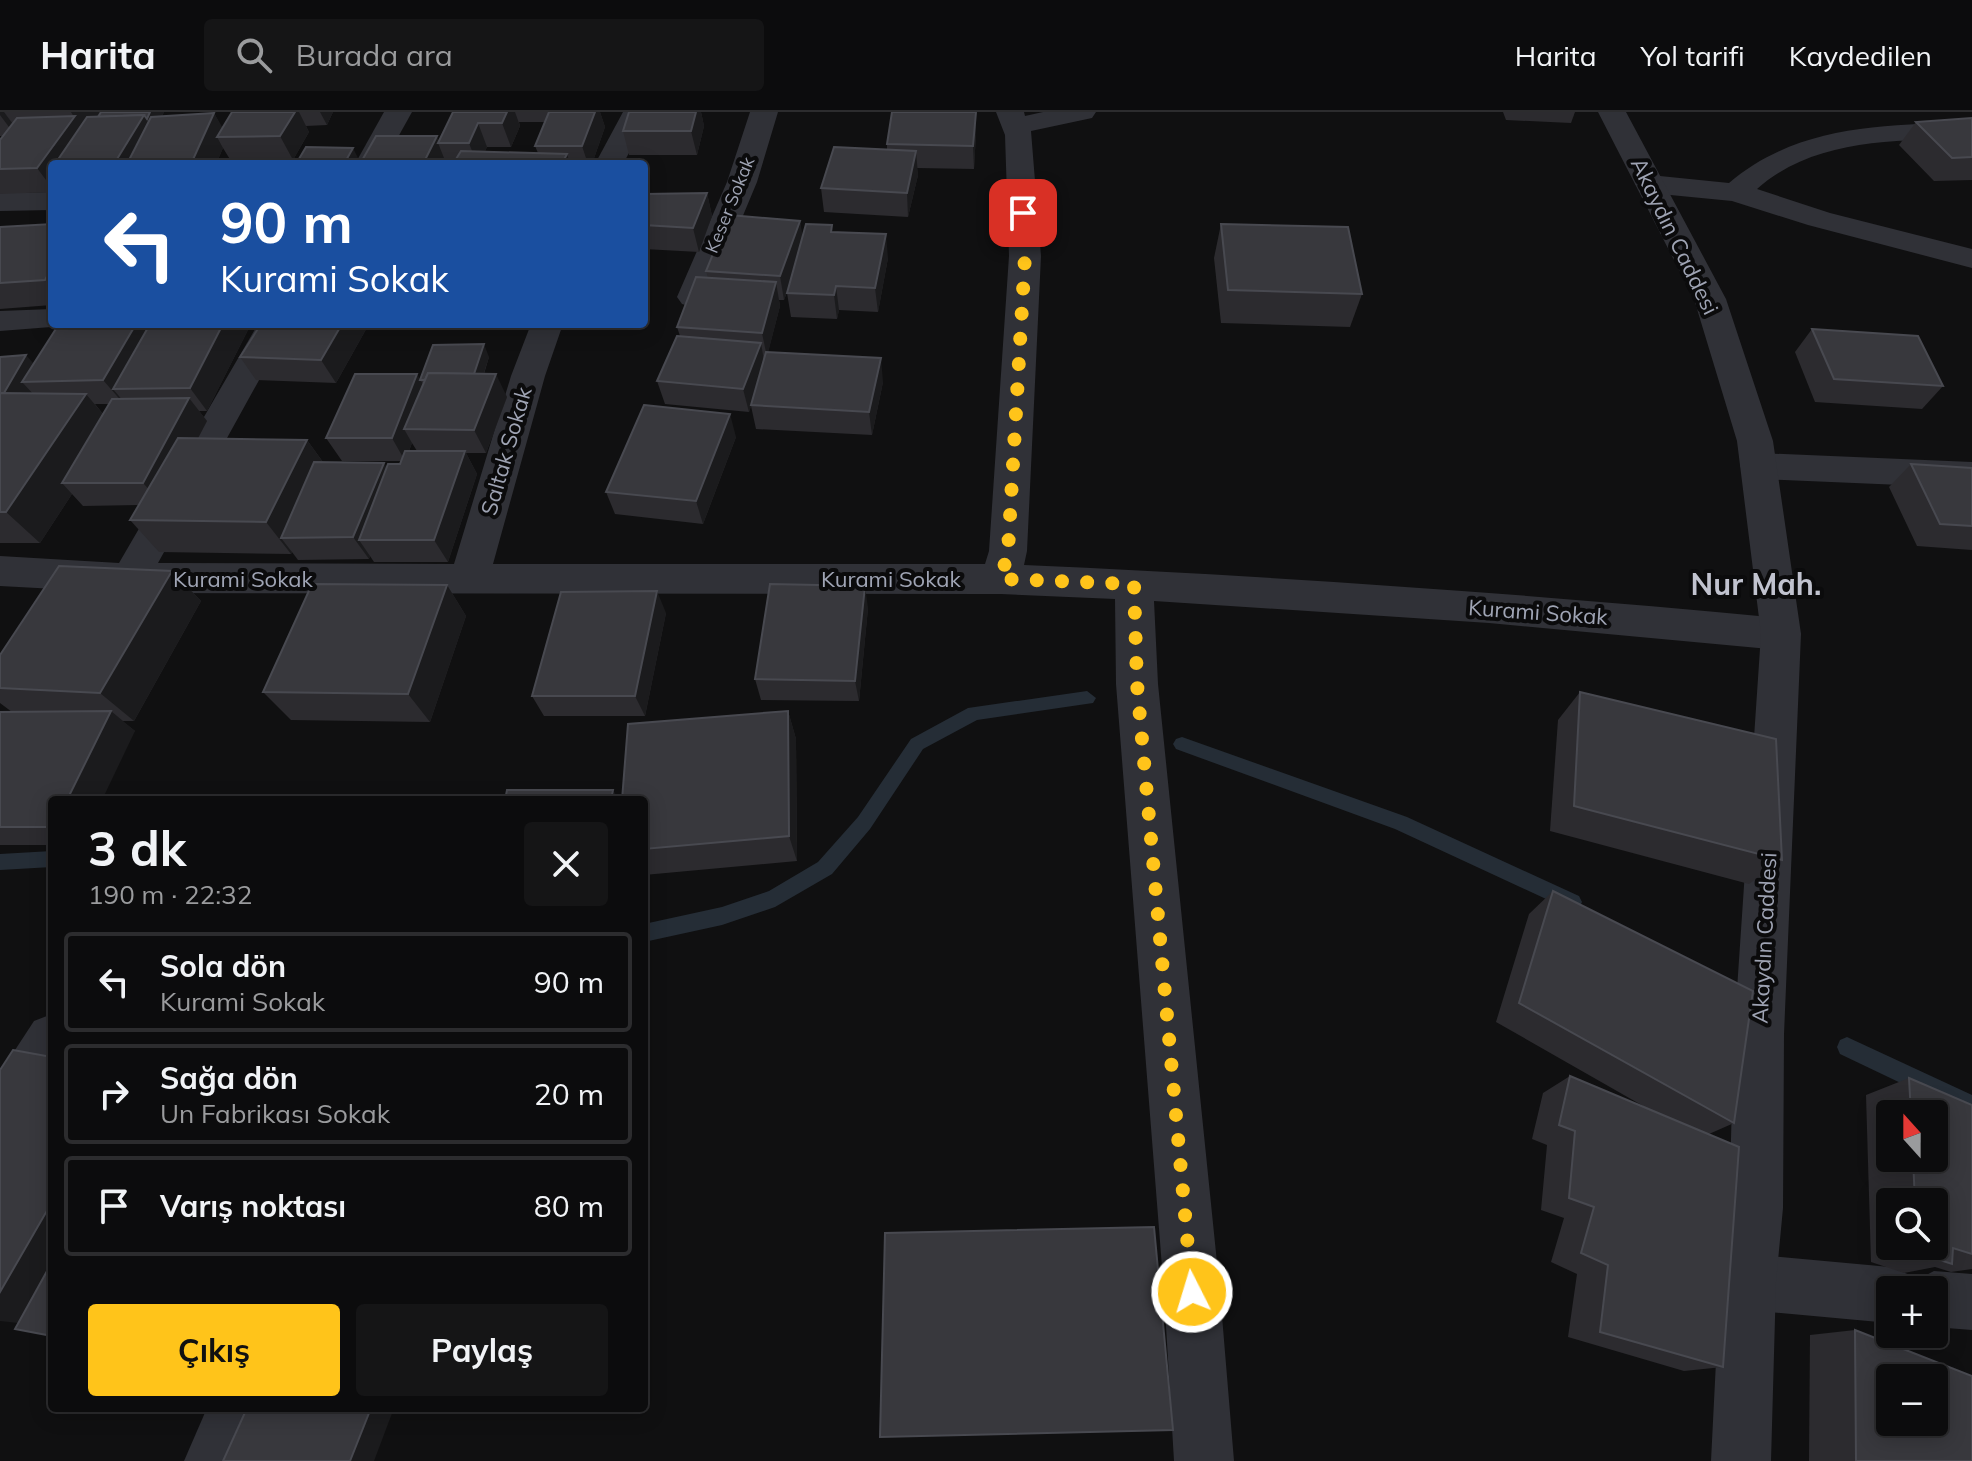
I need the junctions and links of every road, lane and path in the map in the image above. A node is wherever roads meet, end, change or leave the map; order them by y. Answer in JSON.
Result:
{"nodes":[{"id":1,"x":398,"y":112,"type":"edge"},
{"id":2,"x":637,"y":112,"type":"edge"},
{"id":3,"x":764,"y":112,"type":"edge"},
{"id":4,"x":1082,"y":112,"type":"edge"},
{"id":5,"x":1612,"y":112,"type":"edge"},
{"id":6,"x":1013,"y":119,"type":"edge"},
{"id":7,"x":1972,"y":130,"type":"edge"},
{"id":8,"x":371,"y":160,"type":"edge"},
{"id":9,"x":611,"y":160,"type":"edge"},
{"id":10,"x":1650,"y":184,"type":"junction"},
{"id":11,"x":1736,"y":192,"type":"junction"},
{"id":12,"x":48,"y":201,"type":"edge"},
{"id":13,"x":0,"y":202,"type":"edge"},
{"id":14,"x":1972,"y":259,"type":"edge"},
{"id":15,"x":693,"y":297,"type":"edge"},
{"id":16,"x":48,"y":319,"type":"edge"},
{"id":17,"x":0,"y":321,"type":"edge"},
{"id":18,"x":272,"y":328,"type":"edge"},
{"id":19,"x":546,"y":328,"type":"edge"},
{"id":20,"x":1758,"y":466,"type":"junction"},
{"id":21,"x":1972,"y":475,"type":"edge"},
{"id":22,"x":0,"y":571,"type":"edge"},
{"id":23,"x":130,"y":578,"type":"junction"},
{"id":24,"x":1001,"y":579,"type":"junction"},
{"id":25,"x":469,"y":580,"type":"junction"},
{"id":26,"x":1134,"y":584,"type":"junction"},
{"id":27,"x":1781,"y":634,"type":"junction"},
{"id":28,"x":48,"y":1044,"type":"edge"},
{"id":29,"x":0,"y":1120,"type":"edge"},
{"id":30,"x":1748,"y":1282,"type":"junction"},
{"id":31,"x":1876,"y":1294,"type":"edge"},
{"id":32,"x":1948,"y":1300,"type":"edge"},
{"id":33,"x":1972,"y":1302,"type":"edge"},
{"id":34,"x":236,"y":1412,"type":"edge"},
{"id":35,"x":214,"y":1461,"type":"edge"},
{"id":36,"x":1204,"y":1461,"type":"edge"},
{"id":37,"x":1741,"y":1461,"type":"edge"}],
"edges":[{"from":1,"to":8,"type":"street"},
{"from":2,"to":9,"type":"street"},
{"from":3,"to":15,"type":"street","name":"Keser Sokak"},
{"from":4,"to":6,"type":"street"},
{"from":5,"to":10,"type":"street","name":"Akaydın Caddesi"},
{"from":6,"to":24,"type":"street"},
{"from":7,"to":11,"type":"street"},
{"from":10,"to":11,"type":"street"},
{"from":10,"to":20,"type":"street","name":"Akaydın Caddesi"},
{"from":11,"to":14,"type":"street"},
{"from":12,"to":13,"type":"street"},
{"from":16,"to":17,"type":"street"},
{"from":18,"to":23,"type":"street"},
{"from":19,"to":25,"type":"street","name":"Saltak Sokak"},
{"from":20,"to":21,"type":"street"},
{"from":20,"to":27,"type":"street","name":"Akaydın Caddesi"},
{"from":22,"to":23,"type":"street","name":"Kurami Sokak"},
{"from":23,"to":25,"type":"street","name":"Kurami Sokak"},
{"from":24,"to":25,"type":"street","name":"Kurami Sokak"},
{"from":24,"to":26,"type":"street","name":"Kurami Sokak"},
{"from":26,"to":27,"type":"street","name":"Kurami Sokak"},
{"from":26,"to":36,"type":"street"},
{"from":27,"to":30,"type":"street","name":"Akaydın Caddesi"},
{"from":28,"to":29,"type":"street"},
{"from":30,"to":31,"type":"street"},
{"from":30,"to":37,"type":"street","name":"Akaydın Caddesi"},
{"from":32,"to":33,"type":"street"},
{"from":34,"to":35,"type":"street"}]}
